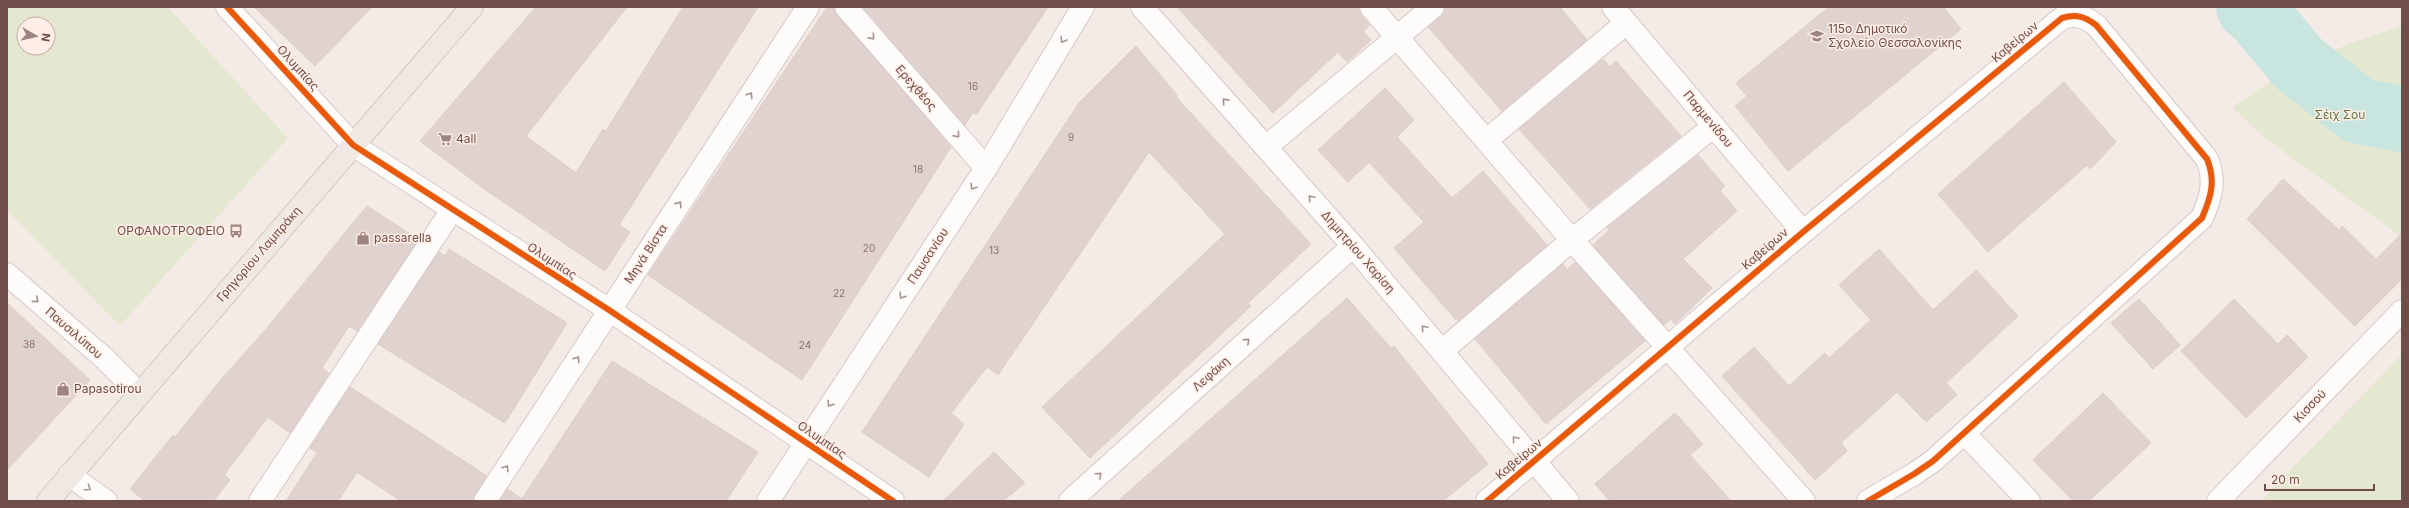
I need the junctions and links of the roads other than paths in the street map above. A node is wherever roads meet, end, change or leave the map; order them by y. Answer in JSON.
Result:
{"nodes":[{"id":1,"x":227,"y":7,"type":"edge"},
{"id":2,"x":472,"y":7,"type":"edge"},
{"id":3,"x":808,"y":7,"type":"edge"},
{"id":4,"x":846,"y":7,"type":"edge"},
{"id":5,"x":1083,"y":7,"type":"edge"},
{"id":6,"x":1142,"y":7,"type":"edge"},
{"id":7,"x":1371,"y":7,"type":"edge"},
{"id":8,"x":1434,"y":7,"type":"edge"},
{"id":9,"x":1620,"y":15,"type":"edge"},
{"id":10,"x":1397,"y":36,"type":"junction"},
{"id":11,"x":1714,"y":126,"type":"junction"},
{"id":12,"x":1487,"y":140,"type":"junction"},
{"id":13,"x":353,"y":145,"type":"junction"},
{"id":14,"x":1266,"y":147,"type":"junction"},
{"id":15,"x":986,"y":168,"type":"junction"},
{"id":16,"x":452,"y":210,"type":"junction"},
{"id":17,"x":1803,"y":232,"type":"junction"},
{"id":18,"x":1572,"y":240,"type":"junction"},
{"id":19,"x":1353,"y":246,"type":"junction"},
{"id":20,"x":7,"y":274,"type":"edge"},
{"id":21,"x":609,"y":310,"type":"junction"},
{"id":22,"x":2402,"y":310,"type":"edge"},
{"id":23,"x":1669,"y":347,"type":"junction"},
{"id":24,"x":1443,"y":350,"type":"junction"},
{"id":25,"x":139,"y":393,"type":"junction"},
{"id":26,"x":1964,"y":433,"type":"junction"},
{"id":27,"x":806,"y":442,"type":"junction"},
{"id":28,"x":1534,"y":461,"type":"junction"},
{"id":29,"x":69,"y":475,"type":"junction"},
{"id":30,"x":48,"y":501,"type":"edge"},
{"id":31,"x":106,"y":501,"type":"edge"},
{"id":32,"x":260,"y":501,"type":"edge"},
{"id":33,"x":485,"y":501,"type":"edge"},
{"id":34,"x":768,"y":501,"type":"edge"},
{"id":35,"x":893,"y":501,"type":"edge"},
{"id":36,"x":1070,"y":501,"type":"edge"},
{"id":37,"x":1487,"y":501,"type":"edge"},
{"id":38,"x":1568,"y":501,"type":"edge"},
{"id":39,"x":1804,"y":501,"type":"edge"},
{"id":40,"x":1868,"y":501,"type":"edge"},
{"id":41,"x":2029,"y":501,"type":"edge"},
{"id":42,"x":2218,"y":501,"type":"edge"}],
"edges":[{"from":1,"to":13,"type":"street","name":"Ολυμπίας"},
{"from":2,"to":13,"type":"main road","name":"Γρηγορίου Λαμπράκη"},
{"from":21,"to":3,"type":"street","name":"Μηνά Βίστα","one_way":true},
{"from":4,"to":15,"type":"street","name":"Ερεχθέος","one_way":true},
{"from":5,"to":15,"type":"street","name":"Παυσανίου","one_way":true},
{"from":14,"to":6,"type":"street","name":"Δημητρίου Χαρίση","one_way":true},
{"from":7,"to":10,"type":"street"},
{"from":8,"to":10,"type":"street"},
{"from":9,"to":11,"type":"street","name":"Παρμενίδου"},
{"from":9,"to":12,"type":"street"},
{"from":10,"to":12,"type":"street"},
{"from":10,"to":14,"type":"street"},
{"from":11,"to":17,"type":"street","name":"Παρμενίδου"},
{"from":11,"to":18,"type":"street"},
{"from":12,"to":18,"type":"street"},
{"from":13,"to":16,"type":"street","name":"Ολυμπίας"},
{"from":13,"to":25,"type":"main road","name":"Γρηγορίου Λαμπράκη"},
{"from":19,"to":14,"type":"street","name":"Δημητρίου Χαρίση","one_way":true},
{"from":15,"to":27,"type":"street","name":"Παυσανίου","one_way":true},
{"from":16,"to":21,"type":"street","name":"Ολυμπίας"},
{"from":16,"to":32,"type":"street"},
{"from":17,"to":23,"type":"street","name":"Καβείρων"},
{"from":17,"to":26,"type":"street","name":"Καβείρων"},
{"from":18,"to":23,"type":"street"},
{"from":18,"to":24,"type":"street"},
{"from":24,"to":19,"type":"street","name":"Δημητρίου Χαρίση","one_way":true},
{"from":36,"to":19,"type":"street","name":"Λεφάκη","one_way":true},
{"from":20,"to":25,"type":"street","name":"Παυσιλύπου","one_way":true},
{"from":21,"to":27,"type":"street","name":"Ολυμπίας"},
{"from":33,"to":21,"type":"street","name":"Μηνά Βίστα","one_way":true},
{"from":22,"to":42,"type":"street","name":"Κισσού"},
{"from":23,"to":28,"type":"street","name":"Καβείρων"},
{"from":23,"to":39,"type":"street"},
{"from":28,"to":24,"type":"street","name":"Δημητρίου Χαρίση","one_way":true},
{"from":25,"to":29,"type":"main road","name":"Γρηγορίου Λαμπράκη"},
{"from":26,"to":40,"type":"street"},
{"from":26,"to":41,"type":"street"},
{"from":27,"to":34,"type":"street","name":"Παυσανίου"},
{"from":27,"to":35,"type":"street","name":"Ολυμπίας"},
{"from":28,"to":37,"type":"street","name":"Καβείρων"},
{"from":28,"to":38,"type":"street","name":"Δημητρίου Χαρίση"},
{"from":29,"to":30,"type":"main road","name":"Γρηγορίου Λαμπράκη"},
{"from":29,"to":31,"type":"street","one_way":true}]}
